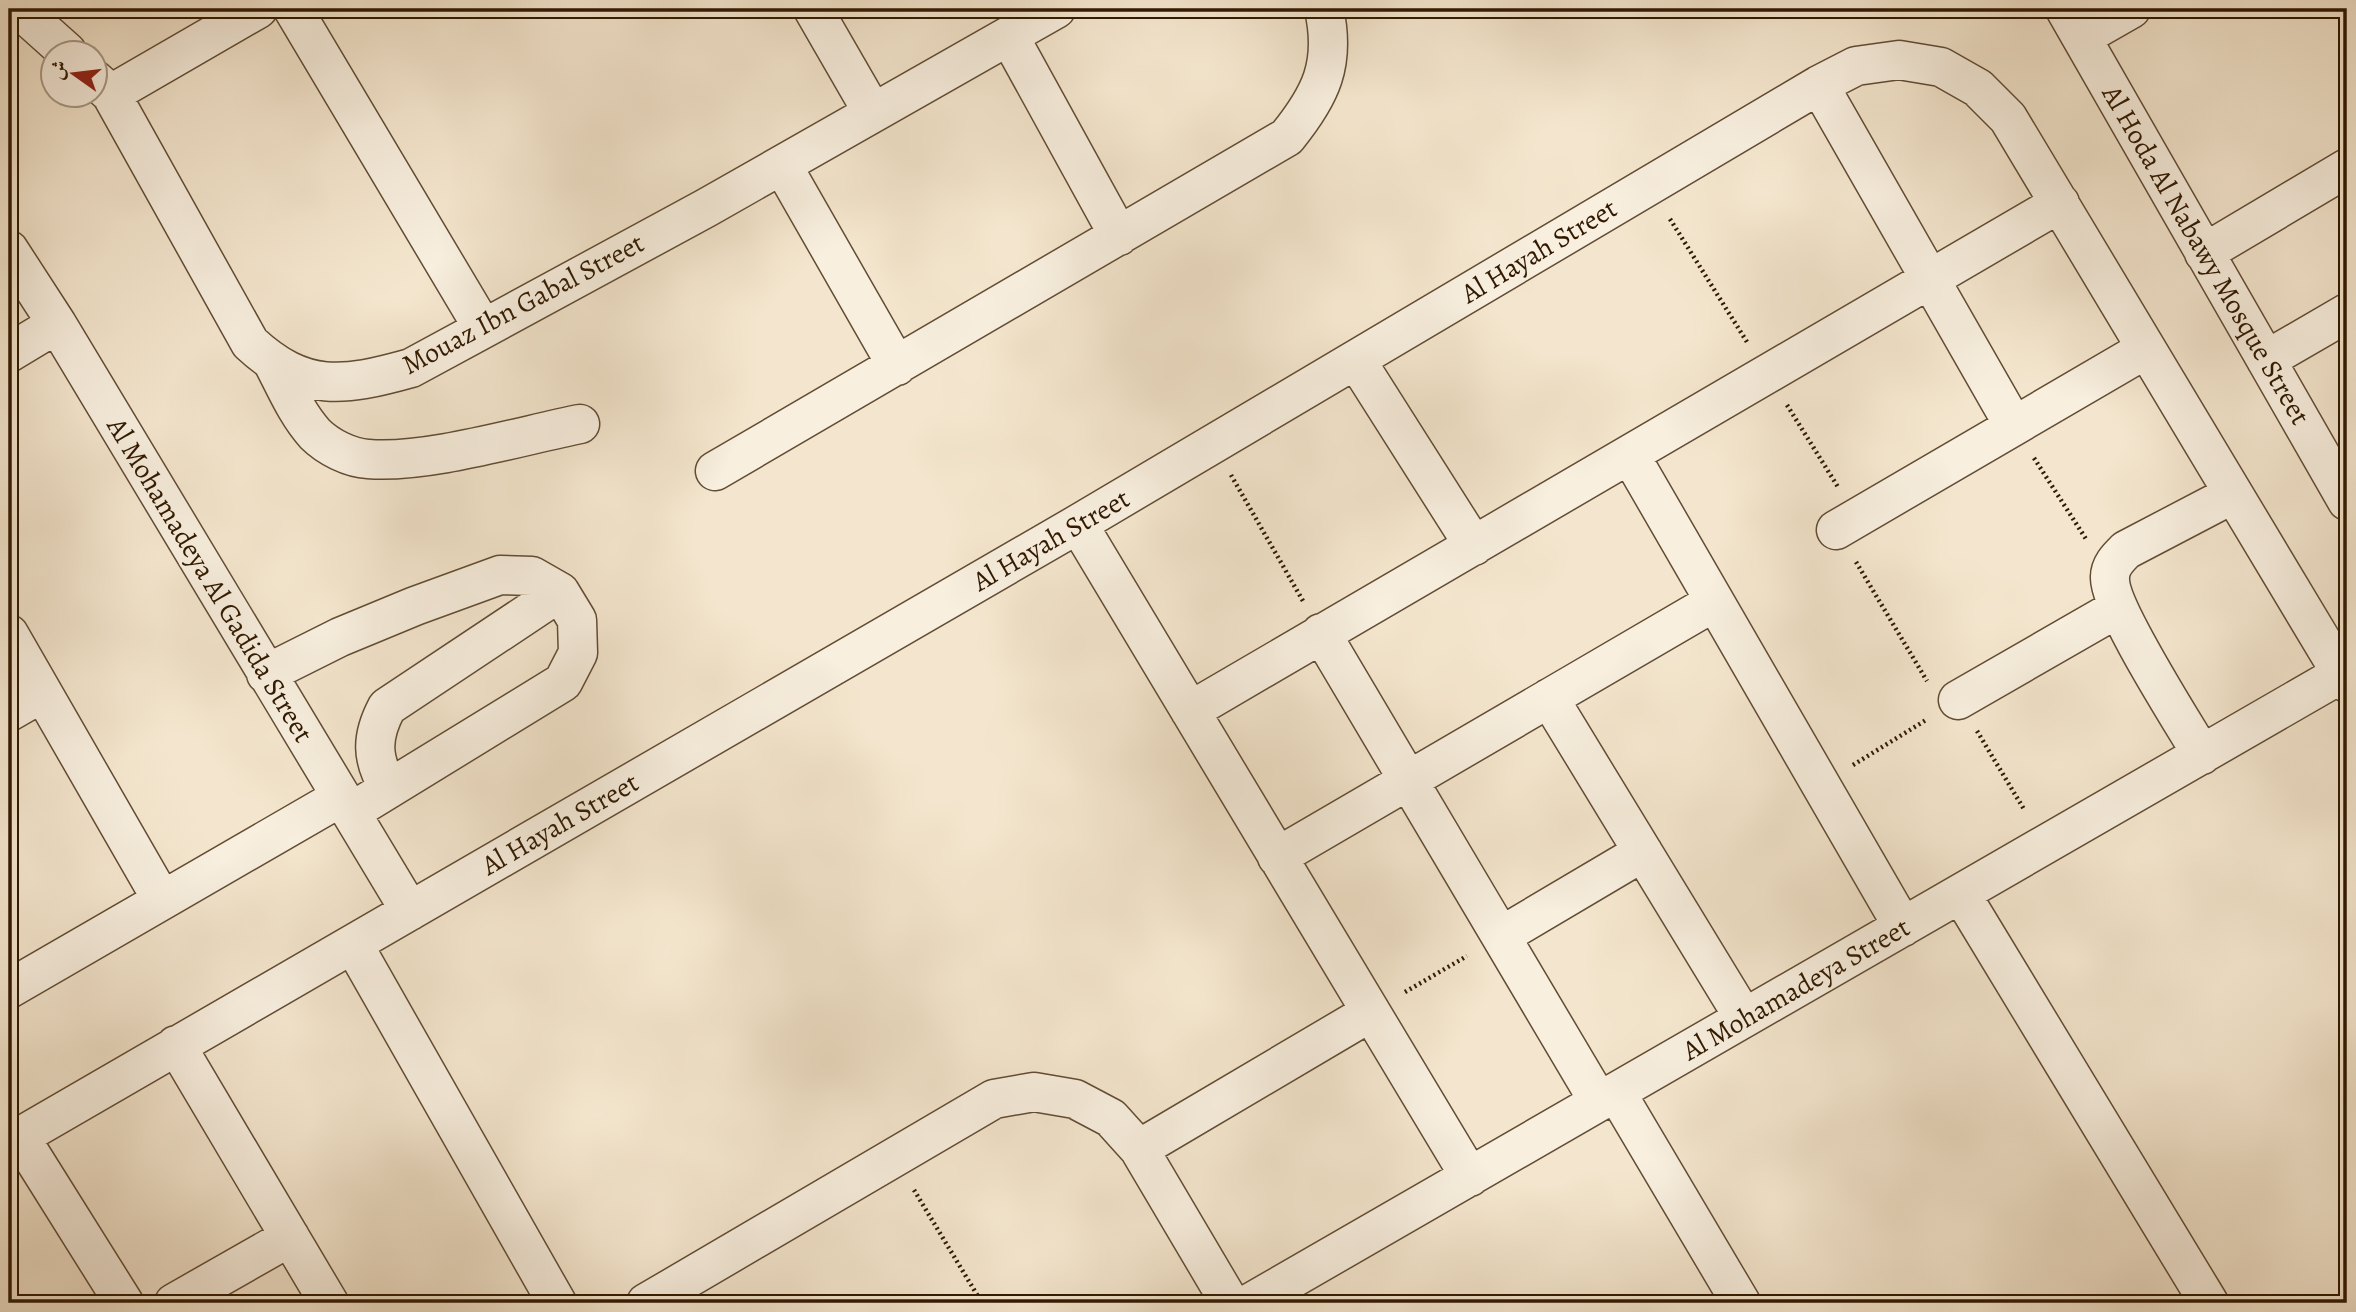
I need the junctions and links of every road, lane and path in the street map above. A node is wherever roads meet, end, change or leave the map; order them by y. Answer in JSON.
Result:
{"nodes":[{"id":1,"x":258,"y":9,"type":"edge"},
{"id":2,"x":293,"y":9,"type":"edge"},
{"id":3,"x":813,"y":9,"type":"edge"},
{"id":4,"x":1056,"y":9,"type":"edge"},
{"id":5,"x":1324,"y":9,"type":"edge"},
{"id":6,"x":2132,"y":9,"type":"edge"},
{"id":7,"x":29,"y":14,"type":"edge"},
{"id":8,"x":2074,"y":23,"type":"edge"},
{"id":9,"x":1009,"y":36,"type":"junction"},
{"id":10,"x":52,"y":38,"type":"edge"},
{"id":11,"x":108,"y":84,"type":"edge"},
{"id":12,"x":1819,"y":85,"type":"junction"},
{"id":13,"x":108,"y":95,"type":"edge"},
{"id":14,"x":873,"y":113,"type":"junction"},
{"id":15,"x":782,"y":165,"type":"junction"},
{"id":16,"x":2347,"y":168,"type":"edge"},
{"id":17,"x":1648,"y":186,"type":"junction"},
{"id":18,"x":2060,"y":203,"type":"junction"},
{"id":19,"x":1119,"y":236,"type":"junction"},
{"id":20,"x":9,"y":250,"type":"edge"},
{"id":21,"x":2204,"y":253,"type":"junction"},
{"id":22,"x":1930,"y":280,"type":"junction"},
{"id":23,"x":2347,"y":313,"type":"edge"},
{"id":24,"x":57,"y":324,"type":"junction"},
{"id":25,"x":483,"y":328,"type":"junction"},
{"id":26,"x":2146,"y":349,"type":"junction"},
{"id":27,"x":9,"y":353,"type":"edge"},
{"id":28,"x":1356,"y":359,"type":"junction"},
{"id":29,"x":2266,"y":360,"type":"junction"},
{"id":30,"x":274,"y":365,"type":"junction"},
{"id":31,"x":897,"y":366,"type":"junction"},
{"id":32,"x":1768,"y":375,"type":"junction"},
{"id":33,"x":580,"y":424,"type":"dead end"},
{"id":34,"x":2014,"y":426,"type":"junction"},
{"id":35,"x":1214,"y":444,"type":"junction"},
{"id":36,"x":1630,"y":455,"type":"junction"},
{"id":37,"x":715,"y":471,"type":"dead end"},
{"id":38,"x":2233,"y":494,"type":"junction"},
{"id":39,"x":2347,"y":501,"type":"edge"},
{"id":40,"x":1078,"y":524,"type":"junction"},
{"id":41,"x":1846,"y":524,"type":"junction"},
{"id":42,"x":1474,"y":546,"type":"junction"},
{"id":43,"x":560,"y":592,"type":"junction"},
{"id":44,"x":2113,"y":592,"type":"junction"},
{"id":45,"x":1714,"y":602,"type":"junction"},
{"id":46,"x":1321,"y":632,"type":"junction"},
{"id":47,"x":9,"y":634,"type":"edge"},
{"id":48,"x":266,"y":674,"type":"junction"},
{"id":49,"x":2344,"y":679,"type":"edge"},
{"id":50,"x":42,"y":692,"type":"junction"},
{"id":51,"x":1549,"y":698,"type":"junction"},
{"id":52,"x":1951,"y":704,"type":"junction"},
{"id":53,"x":1191,"y":711,"type":"junction"},
{"id":54,"x":9,"y":712,"type":"edge"},
{"id":55,"x":2202,"y":755,"type":"junction"},
{"id":56,"x":1408,"y":780,"type":"junction"},
{"id":57,"x":1820,"y":785,"type":"junction"},
{"id":58,"x":389,"y":788,"type":"junction"},
{"id":59,"x":346,"y":805,"type":"junction"},
{"id":60,"x":2045,"y":845,"type":"junction"},
{"id":61,"x":1643,"y":852,"type":"junction"},
{"id":62,"x":1277,"y":857,"type":"junction"},
{"id":63,"x":1961,"y":894,"type":"junction"},
{"id":64,"x":162,"y":900,"type":"junction"},
{"id":65,"x":410,"y":911,"type":"junction"},
{"id":66,"x":1903,"y":927,"type":"junction"},
{"id":67,"x":1501,"y":936,"type":"junction"},
{"id":68,"x":353,"y":944,"type":"junction"},
{"id":69,"x":9,"y":989,"type":"edge"},
{"id":70,"x":1371,"y":1012,"type":"junction"},
{"id":71,"x":1744,"y":1018,"type":"junction"},
{"id":72,"x":176,"y":1045,"type":"junction"},
{"id":73,"x":1608,"y":1097,"type":"junction"},
{"id":74,"x":14,"y":1140,"type":"edge"},
{"id":75,"x":1139,"y":1149,"type":"junction"},
{"id":76,"x":894,"y":1158,"type":"junction"},
{"id":77,"x":1470,"y":1177,"type":"junction"},
{"id":78,"x":290,"y":1237,"type":"junction"},
{"id":79,"x":546,"y":1299,"type":"edge"},
{"id":80,"x":124,"y":1303,"type":"edge"},
{"id":81,"x":174,"y":1303,"type":"edge"},
{"id":82,"x":329,"y":1303,"type":"edge"},
{"id":83,"x":646,"y":1303,"type":"edge"},
{"id":84,"x":982,"y":1303,"type":"edge"},
{"id":85,"x":1230,"y":1303,"type":"edge"},
{"id":86,"x":1250,"y":1303,"type":"edge"},
{"id":87,"x":1741,"y":1303,"type":"edge"},
{"id":88,"x":2209,"y":1303,"type":"edge"}],
"edges":[{"from":1,"to":11,"type":"street"},
{"from":2,"to":25,"type":"street"},
{"from":3,"to":14,"type":"street"},
{"from":4,"to":9,"type":"street","name":"Mouaz Ibn Gabal Street"},
{"from":5,"to":19,"type":"street"},
{"from":6,"to":8,"type":"street"},
{"from":7,"to":10,"type":"street"},
{"from":8,"to":21,"type":"street","name":"Al Hoda Al Nabawy Mosque Street"},
{"from":9,"to":14,"type":"street","name":"Mouaz Ibn Gabal Street"},
{"from":9,"to":19,"type":"street"},
{"from":12,"to":17,"type":"street","name":"Al Hayah Street"},
{"from":12,"to":18,"type":"street","name":"Al Hayah Street"},
{"from":12,"to":22,"type":"street"},
{"from":13,"to":30,"type":"street","name":"Mouaz Ibn Gabal Street"},
{"from":14,"to":15,"type":"street","name":"Mouaz Ibn Gabal Street"},
{"from":15,"to":25,"type":"street","name":"Mouaz Ibn Gabal Street"},
{"from":15,"to":31,"type":"street"},
{"from":16,"to":21,"type":"street"},
{"from":17,"to":28,"type":"street","name":"Al Hayah Street"},
{"from":17,"to":32,"type":"path"},
{"from":18,"to":22,"type":"street"},
{"from":18,"to":26,"type":"street"},
{"from":19,"to":31,"type":"street"},
{"from":20,"to":24,"type":"street","name":"Al Mohamadeya Al Gadida Street"},
{"from":21,"to":29,"type":"street","name":"Al Hoda Al Nabawy Mosque Street"},
{"from":22,"to":32,"type":"street"},
{"from":22,"to":34,"type":"street"},
{"from":23,"to":29,"type":"street"},
{"from":24,"to":27,"type":"street"},
{"from":24,"to":48,"type":"street","name":"Al Mohamadeya Al Gadida Street"},
{"from":25,"to":30,"type":"street","name":"Mouaz Ibn Gabal Street"},
{"from":26,"to":34,"type":"street"},
{"from":26,"to":38,"type":"street"},
{"from":28,"to":35,"type":"street","name":"Al Hayah Street"},
{"from":28,"to":42,"type":"street"},
{"from":29,"to":39,"type":"street","name":"Al Hoda Al Nabawy Mosque Street"},
{"from":30,"to":33,"type":"street"},
{"from":31,"to":37,"type":"street"},
{"from":32,"to":36,"type":"street"},
{"from":32,"to":41,"type":"path"},
{"from":34,"to":41,"type":"street"},
{"from":34,"to":44,"type":"path"},
{"from":35,"to":40,"type":"street","name":"Al Hayah Street"},
{"from":35,"to":46,"type":"path"},
{"from":36,"to":42,"type":"street"},
{"from":36,"to":45,"type":"street"},
{"from":38,"to":44,"type":"street"},
{"from":38,"to":49,"type":"street"},
{"from":40,"to":53,"type":"street"},
{"from":40,"to":65,"type":"street","name":"Al Hayah Street"},
{"from":41,"to":52,"type":"path"},
{"from":42,"to":46,"type":"street"},
{"from":43,"to":48,"type":"street"},
{"from":43,"to":58,"type":"street"},
{"from":43,"to":58,"type":"street"},
{"from":44,"to":52,"type":"street"},
{"from":44,"to":55,"type":"street"},
{"from":45,"to":51,"type":"street"},
{"from":45,"to":57,"type":"street"},
{"from":46,"to":53,"type":"street"},
{"from":46,"to":56,"type":"street"},
{"from":47,"to":50,"type":"street"},
{"from":48,"to":59,"type":"street","name":"Al Mohamadeya Al Gadida Street"},
{"from":49,"to":55,"type":"street","name":"Al Mohamadeya Street"},
{"from":50,"to":54,"type":"street"},
{"from":50,"to":64,"type":"street"},
{"from":51,"to":56,"type":"street"},
{"from":51,"to":61,"type":"street"},
{"from":52,"to":57,"type":"path"},
{"from":52,"to":60,"type":"path"},
{"from":53,"to":62,"type":"street"},
{"from":55,"to":60,"type":"street","name":"Al Mohamadeya Street"},
{"from":56,"to":62,"type":"street"},
{"from":56,"to":67,"type":"street"},
{"from":57,"to":66,"type":"street"},
{"from":58,"to":59,"type":"street"},
{"from":59,"to":64,"type":"street"},
{"from":59,"to":65,"type":"street","name":"Al Mohamadeya Al Gadida Street"},
{"from":60,"to":63,"type":"street","name":"Al Mohamadeya Street"},
{"from":61,"to":67,"type":"street"},
{"from":61,"to":71,"type":"street"},
{"from":62,"to":70,"type":"street"},
{"from":63,"to":66,"type":"street","name":"Al Mohamadeya Street"},
{"from":63,"to":88,"type":"street"},
{"from":64,"to":69,"type":"street"},
{"from":65,"to":68,"type":"street","name":"Al Hayah Street"},
{"from":66,"to":71,"type":"street","name":"Al Mohamadeya Street"},
{"from":67,"to":70,"type":"path"},
{"from":67,"to":73,"type":"street"},
{"from":68,"to":72,"type":"street","name":"Al Hayah Street"},
{"from":68,"to":79,"type":"street"},
{"from":70,"to":75,"type":"street"},
{"from":70,"to":77,"type":"street"},
{"from":71,"to":73,"type":"street","name":"Al Mohamadeya Street"},
{"from":72,"to":74,"type":"street","name":"Al Hayah Street"},
{"from":72,"to":78,"type":"street"},
{"from":73,"to":77,"type":"street","name":"Al Mohamadeya Street"},
{"from":73,"to":87,"type":"street"},
{"from":74,"to":80,"type":"street"},
{"from":75,"to":76,"type":"street"},
{"from":75,"to":85,"type":"street"},
{"from":76,"to":83,"type":"street"},
{"from":76,"to":84,"type":"path"},
{"from":77,"to":86,"type":"street","name":"Al Mohamadeya Street"},
{"from":78,"to":81,"type":"street"},
{"from":78,"to":82,"type":"street"}]}
